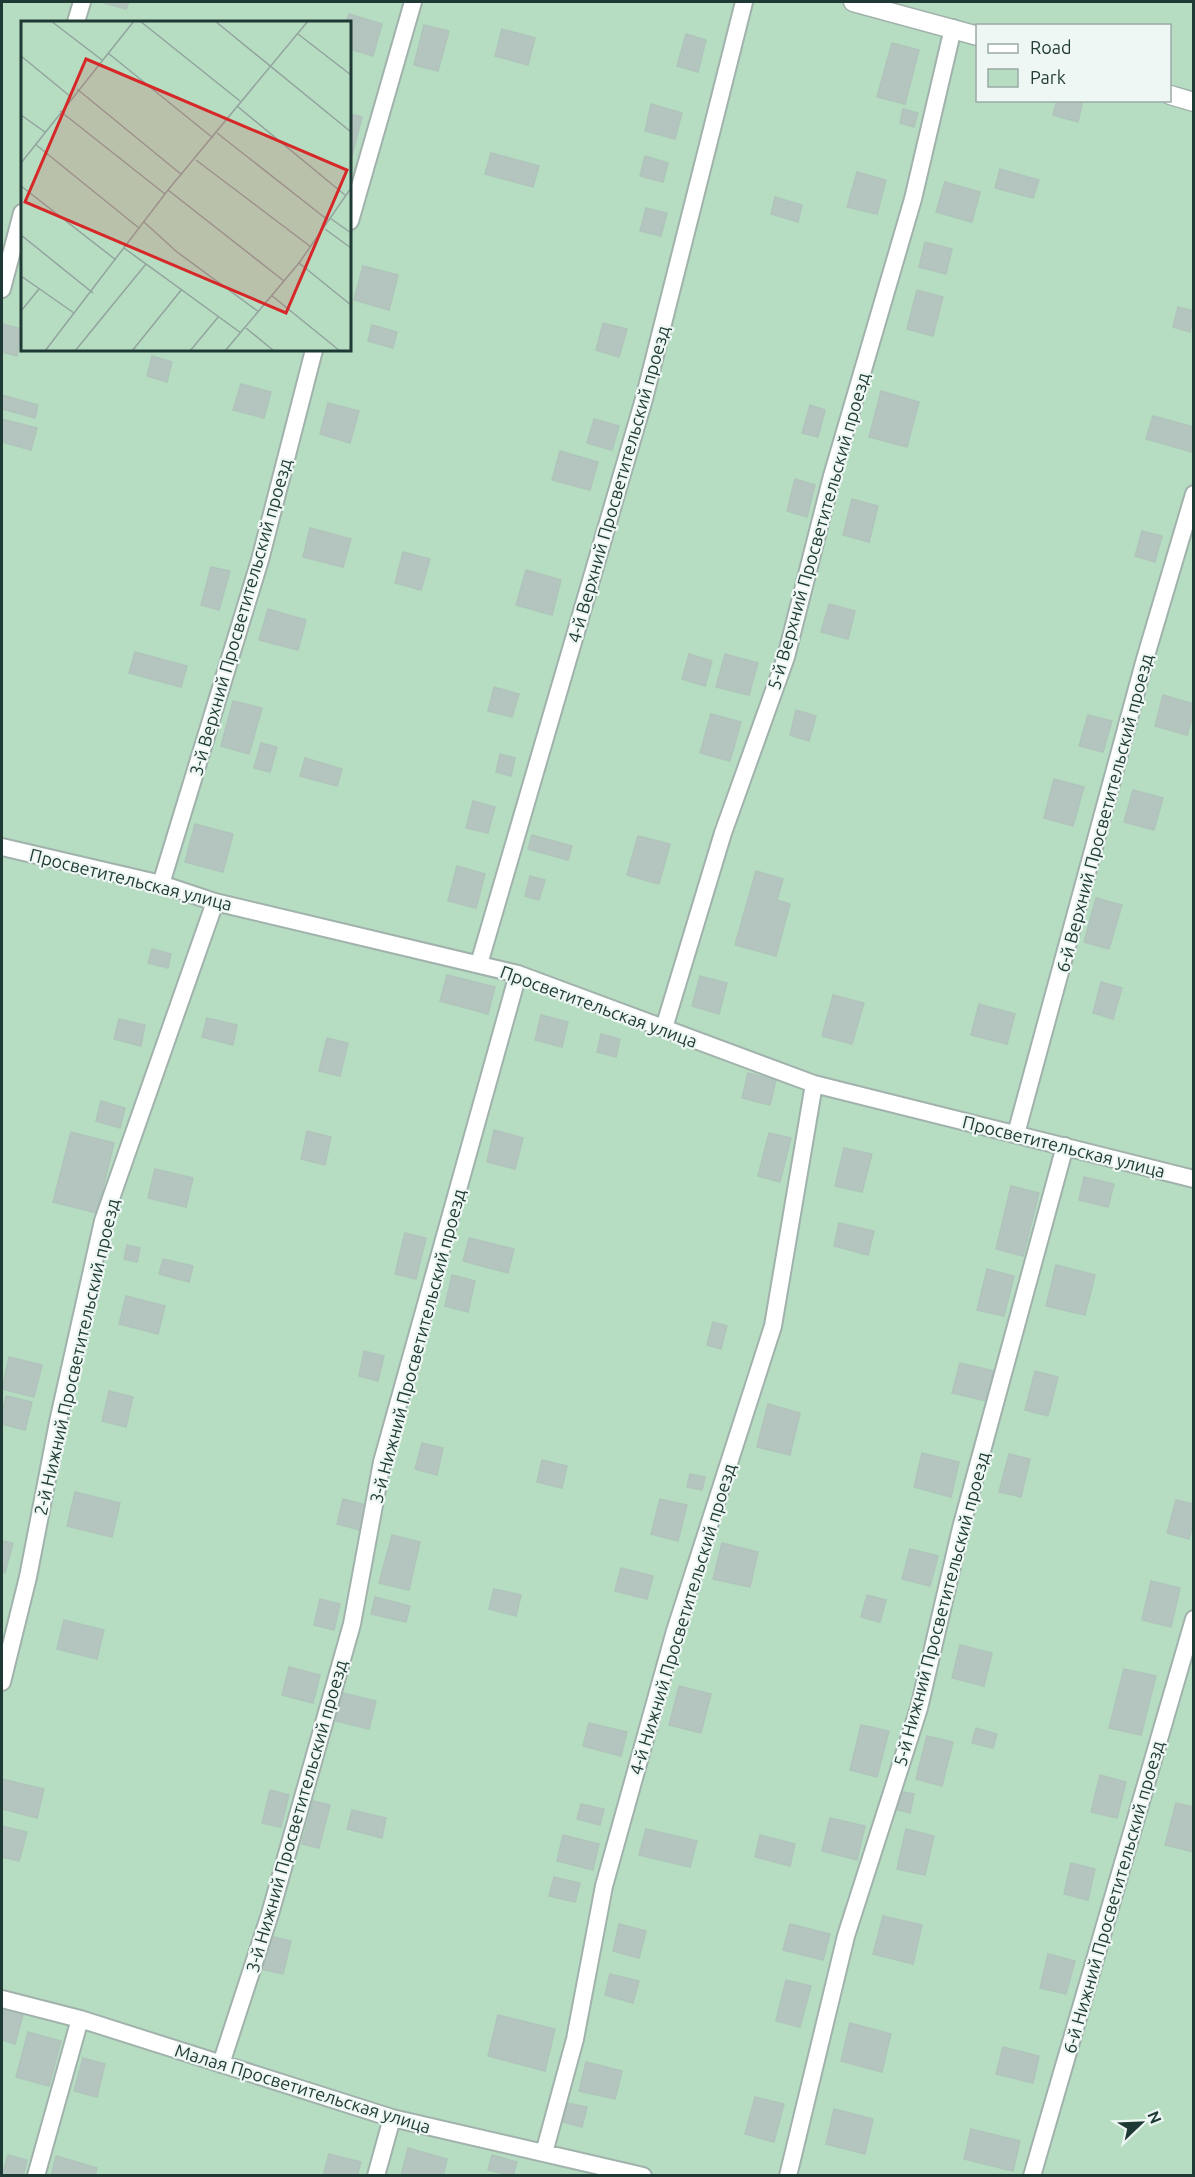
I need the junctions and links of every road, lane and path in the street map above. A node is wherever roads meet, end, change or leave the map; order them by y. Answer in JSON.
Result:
{"nodes":[{"id":1,"x":82,"y":2,"type":"edge"},
{"id":2,"x":412,"y":2,"type":"edge"},
{"id":3,"x":744,"y":2,"type":"edge"},
{"id":4,"x":853,"y":2,"type":"edge"},
{"id":5,"x":880,"y":5,"type":"edge"},
{"id":6,"x":76,"y":21,"type":"edge"},
{"id":7,"x":953,"y":28,"type":"junction"},
{"id":8,"x":976,"y":35,"type":"edge"},
{"id":9,"x":1171,"y":95,"type":"edge"},
{"id":10,"x":1194,"y":102,"type":"edge"},
{"id":11,"x":21,"y":217,"type":"edge"},
{"id":12,"x":351,"y":217,"type":"edge"},
{"id":13,"x":2,"y":289,"type":"edge"},
{"id":14,"x":314,"y":351,"type":"edge"},
{"id":15,"x":1194,"y":494,"type":"edge"},
{"id":16,"x":2,"y":847,"type":"edge"},
{"id":17,"x":161,"y":884,"type":"junction"},
{"id":18,"x":215,"y":902,"type":"junction"},
{"id":19,"x":479,"y":964,"type":"junction"},
{"id":20,"x":518,"y":974,"type":"junction"},
{"id":21,"x":664,"y":1028,"type":"junction"},
{"id":22,"x":814,"y":1084,"type":"junction"},
{"id":23,"x":1016,"y":1134,"type":"junction"},
{"id":24,"x":1065,"y":1146,"type":"junction"},
{"id":25,"x":1194,"y":1179,"type":"edge"},
{"id":26,"x":1194,"y":1619,"type":"edge"},
{"id":27,"x":2,"y":1682,"type":"edge"},
{"id":28,"x":2,"y":1999,"type":"edge"},
{"id":29,"x":80,"y":2019,"type":"junction"},
{"id":30,"x":221,"y":2064,"type":"junction"},
{"id":31,"x":392,"y":2118,"type":"junction"},
{"id":32,"x":544,"y":2152,"type":"junction"},
{"id":33,"x":36,"y":2175,"type":"edge"},
{"id":34,"x":376,"y":2175,"type":"edge"},
{"id":35,"x":643,"y":2175,"type":"edge"},
{"id":36,"x":788,"y":2175,"type":"edge"},
{"id":37,"x":1032,"y":2175,"type":"edge"}],
"edges":[{"from":1,"to":6,"type":"lane"},
{"from":2,"to":12,"type":"lane"},
{"from":3,"to":19,"type":"lane","name":"4-й Верхний Просветительский проезд"},
{"from":4,"to":5,"type":"street"},
{"from":5,"to":7,"type":"street"},
{"from":7,"to":8,"type":"street"},
{"from":7,"to":21,"type":"lane","name":"5-й Верхний Просветительский проезд"},
{"from":9,"to":10,"type":"street"},
{"from":11,"to":13,"type":"lane"},
{"from":14,"to":17,"type":"lane","name":"3-й Верхний Просветительский проезд"},
{"from":15,"to":23,"type":"lane","name":"6-й Верхний Просветительский проезд"},
{"from":16,"to":17,"type":"lane","name":"Просветительская улица"},
{"from":17,"to":18,"type":"lane","name":"Просветительская улица"},
{"from":18,"to":19,"type":"lane","name":"Просветительская улица"},
{"from":18,"to":27,"type":"lane","name":"2-й Нижний Просветительский проезд"},
{"from":19,"to":20,"type":"lane","name":"Просветительская улица"},
{"from":20,"to":21,"type":"lane","name":"Просветительская улица"},
{"from":20,"to":30,"type":"lane","name":"3-й Нижний Просветительский проезд"},
{"from":21,"to":22,"type":"lane","name":"Просветительская улица"},
{"from":22,"to":23,"type":"lane","name":"Просветительская улица"},
{"from":22,"to":32,"type":"lane","name":"4-й Нижний Просветительский проезд"},
{"from":23,"to":24,"type":"lane","name":"Просветительская улица"},
{"from":24,"to":25,"type":"lane","name":"Просветительская улица"},
{"from":24,"to":36,"type":"lane","name":"5-й Нижний Просветительский проезд"},
{"from":26,"to":37,"type":"lane","name":"6-й Нижний Просветительский проезд"},
{"from":28,"to":29,"type":"lane","name":"Малая Просветительская улица"},
{"from":29,"to":30,"type":"lane","name":"Малая Просветительская улица"},
{"from":29,"to":33,"type":"lane"},
{"from":30,"to":31,"type":"lane","name":"Малая Просветительская улица"},
{"from":31,"to":32,"type":"lane","name":"Малая Просветительская улица"},
{"from":31,"to":34,"type":"lane"},
{"from":32,"to":35,"type":"lane","name":"Малая Просветительская улица"}]}
